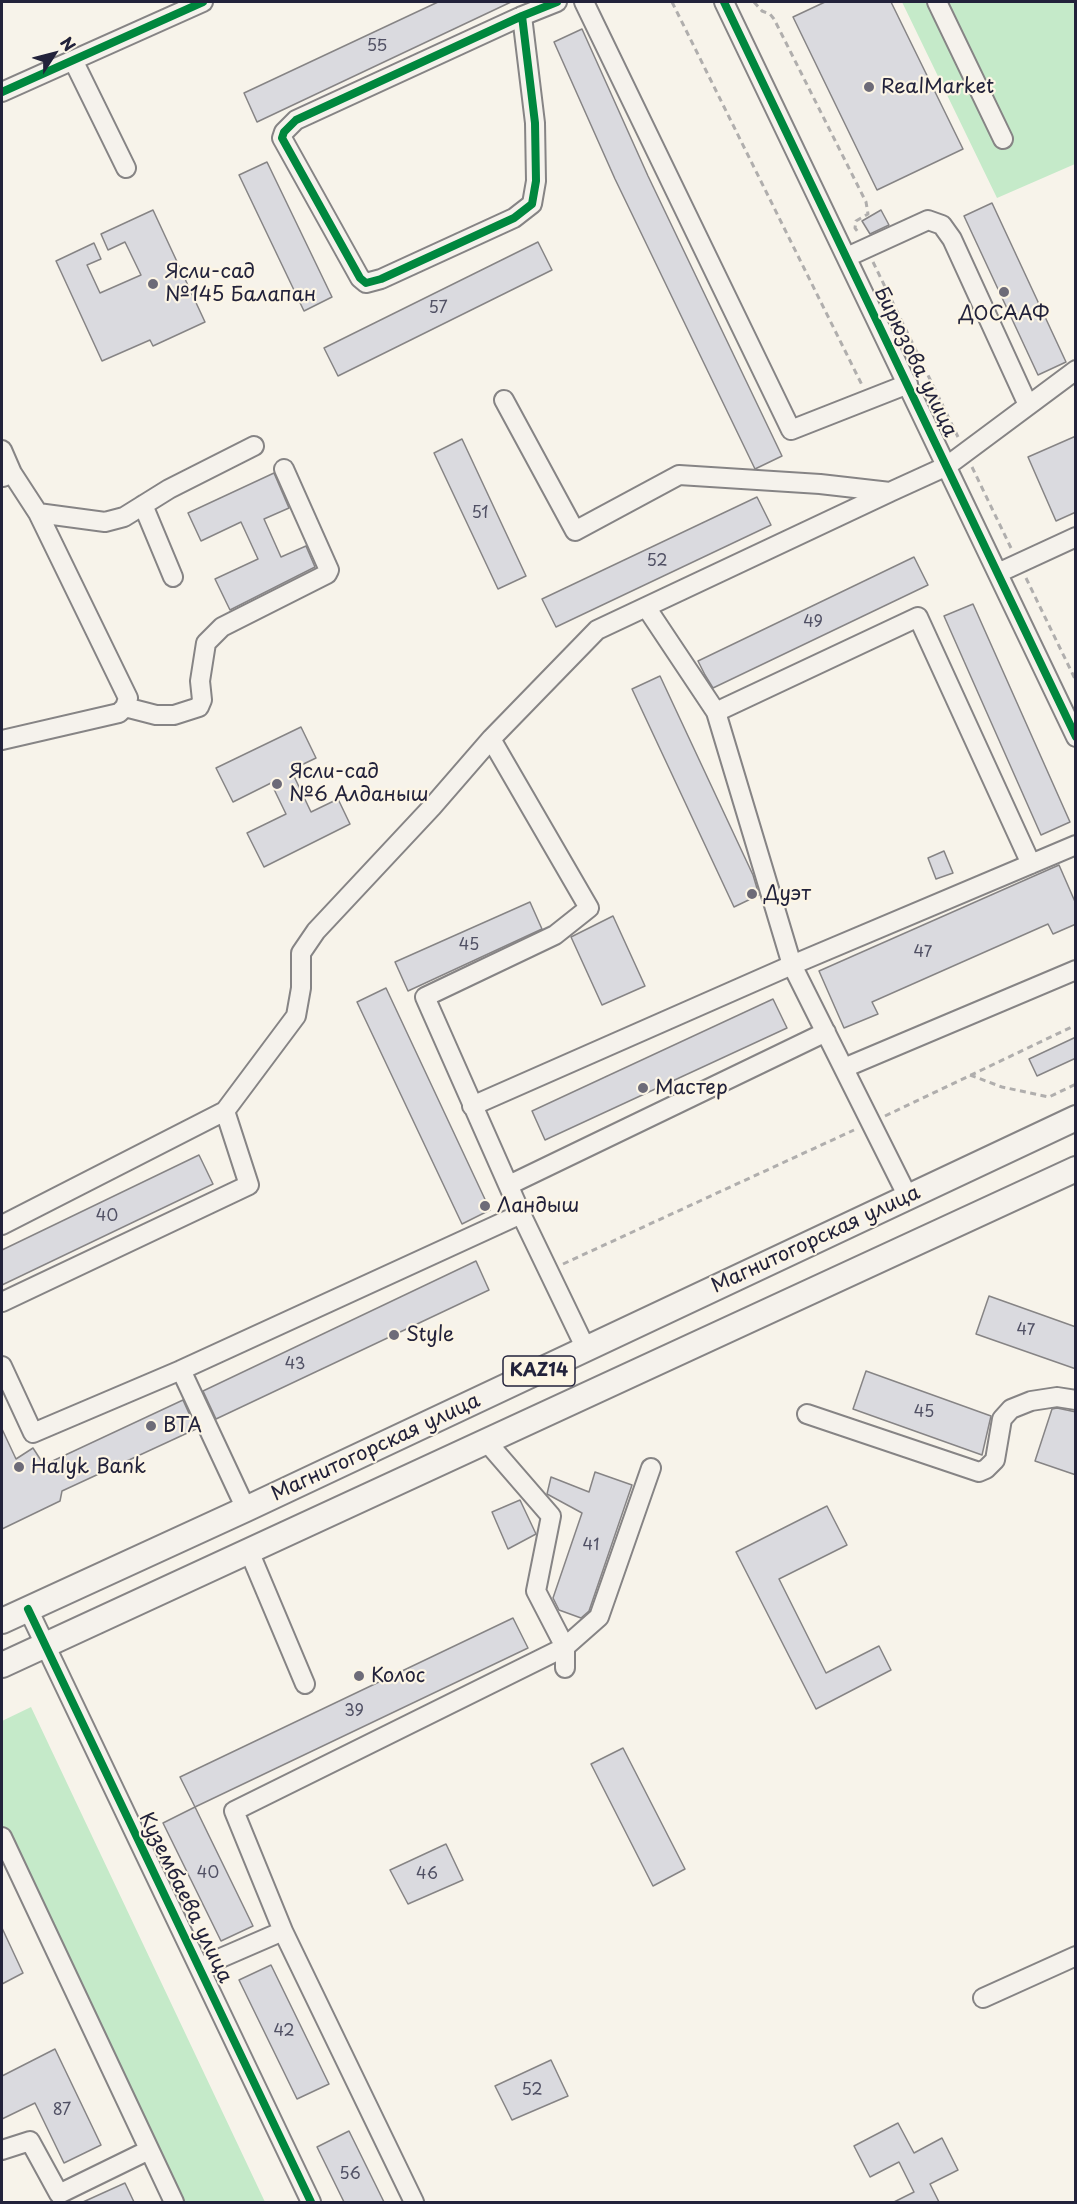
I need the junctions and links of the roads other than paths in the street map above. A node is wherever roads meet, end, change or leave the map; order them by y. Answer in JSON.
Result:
{"nodes":[{"id":1,"x":557,"y":2,"type":"edge"},
{"id":2,"x":584,"y":2,"type":"edge"},
{"id":3,"x":724,"y":2,"type":"edge"},
{"id":4,"x":937,"y":2,"type":"edge"},
{"id":5,"x":191,"y":4,"type":"edge"},
{"id":6,"x":522,"y":16,"type":"junction"},
{"id":7,"x":73,"y":60,"type":"junction"},
{"id":8,"x":3,"y":88,"type":"edge"},
{"id":9,"x":1003,"y":140,"type":"dead end"},
{"id":10,"x":126,"y":168,"type":"dead end"},
{"id":11,"x":847,"y":257,"type":"junction"},
{"id":12,"x":1076,"y":370,"type":"edge"},
{"id":13,"x":908,"y":384,"type":"junction"},
{"id":14,"x":504,"y":400,"type":"dead end"},
{"id":15,"x":1028,"y":405,"type":"junction"},
{"id":16,"x":254,"y":446,"type":"dead end"},
{"id":17,"x":2,"y":450,"type":"edge"},
{"id":18,"x":947,"y":466,"type":"junction"},
{"id":19,"x":284,"y":469,"type":"dead end"},
{"id":20,"x":7,"y":475,"type":"edge"},
{"id":21,"x":890,"y":492,"type":"junction"},
{"id":22,"x":143,"y":505,"type":"junction"},
{"id":23,"x":38,"y":513,"type":"junction"},
{"id":24,"x":1076,"y":537,"type":"edge"},
{"id":25,"x":998,"y":573,"type":"junction"},
{"id":26,"x":172,"y":577,"type":"dead end"},
{"id":27,"x":646,"y":607,"type":"junction"},
{"id":28,"x":126,"y":707,"type":"junction"},
{"id":29,"x":716,"y":712,"type":"junction"},
{"id":30,"x":1076,"y":737,"type":"edge"},
{"id":31,"x":491,"y":739,"type":"junction"},
{"id":32,"x":2,"y":740,"type":"edge"},
{"id":33,"x":1076,"y":845,"type":"edge"},
{"id":34,"x":1031,"y":864,"type":"junction"},
{"id":35,"x":792,"y":965,"type":"junction"},
{"id":36,"x":1076,"y":970,"type":"edge"},
{"id":37,"x":826,"y":1032,"type":"junction"},
{"id":38,"x":844,"y":1068,"type":"junction"},
{"id":39,"x":472,"y":1106,"type":"junction"},
{"id":40,"x":225,"y":1111,"type":"junction"},
{"id":41,"x":1076,"y":1118,"type":"edge"},
{"id":42,"x":1076,"y":1169,"type":"edge"},
{"id":43,"x":509,"y":1185,"type":"junction"},
{"id":44,"x":908,"y":1197,"type":"junction"},
{"id":45,"x":521,"y":1214,"type":"junction"},
{"id":46,"x":2,"y":1225,"type":"edge"},
{"id":47,"x":2,"y":1302,"type":"edge"},
{"id":48,"x":586,"y":1349,"type":"junction"},
{"id":49,"x":2,"y":1366,"type":"edge"},
{"id":50,"x":181,"y":1370,"type":"junction"},
{"id":51,"x":1076,"y":1400,"type":"edge"},
{"id":52,"x":807,"y":1414,"type":"dead end"},
{"id":53,"x":486,"y":1441,"type":"junction"},
{"id":54,"x":651,"y":1468,"type":"dead end"},
{"id":55,"x":246,"y":1509,"type":"junction"},
{"id":56,"x":249,"y":1551,"type":"junction"},
{"id":57,"x":28,"y":1609,"type":"junction"},
{"id":58,"x":2,"y":1621,"type":"edge"},
{"id":59,"x":46,"y":1646,"type":"junction"},
{"id":60,"x":564,"y":1647,"type":"junction"},
{"id":61,"x":2,"y":1665,"type":"edge"},
{"id":62,"x":565,"y":1668,"type":"dead end"},
{"id":63,"x":305,"y":1684,"type":"dead end"},
{"id":64,"x":3,"y":1843,"type":"edge"},
{"id":65,"x":283,"y":1931,"type":"junction"},
{"id":66,"x":1076,"y":1956,"type":"edge"},
{"id":67,"x":200,"y":1967,"type":"junction"},
{"id":68,"x":983,"y":1998,"type":"dead end"},
{"id":69,"x":2,"y":2150,"type":"edge"},
{"id":70,"x":149,"y":2150,"type":"junction"},
{"id":71,"x":59,"y":2198,"type":"edge"},
{"id":72,"x":174,"y":2202,"type":"edge"},
{"id":73,"x":311,"y":2202,"type":"edge"},
{"id":74,"x":414,"y":2202,"type":"edge"}],
"edges":[{"from":1,"to":6,"type":"street"},
{"from":2,"to":13,"type":"street"},
{"from":3,"to":11,"type":"street","name":"Бирюзова улица"},
{"from":4,"to":9,"type":"street"},
{"from":5,"to":7,"type":"street"},
{"from":6,"to":6,"type":"street"},
{"from":7,"to":8,"type":"street"},
{"from":7,"to":10,"type":"street"},
{"from":11,"to":13,"type":"street","name":"Бирюзова улица"},
{"from":11,"to":15,"type":"street"},
{"from":12,"to":15,"type":"street"},
{"from":13,"to":18,"type":"street","name":"Бирюзова улица"},
{"from":14,"to":21,"type":"street"},
{"from":15,"to":18,"type":"street"},
{"from":16,"to":22,"type":"street"},
{"from":17,"to":20,"type":"street"},
{"from":18,"to":21,"type":"street"},
{"from":18,"to":25,"type":"street","name":"Бирюзова улица"},
{"from":19,"to":28,"type":"street"},
{"from":20,"to":23,"type":"street"},
{"from":21,"to":27,"type":"street"},
{"from":22,"to":23,"type":"street"},
{"from":22,"to":26,"type":"street"},
{"from":23,"to":28,"type":"street"},
{"from":24,"to":25,"type":"street"},
{"from":25,"to":30,"type":"street","name":"Бирюзова улица"},
{"from":27,"to":29,"type":"street"},
{"from":27,"to":31,"type":"street"},
{"from":28,"to":32,"type":"street"},
{"from":29,"to":34,"type":"street"},
{"from":29,"to":35,"type":"street"},
{"from":31,"to":39,"type":"street"},
{"from":31,"to":40,"type":"street"},
{"from":33,"to":34,"type":"street"},
{"from":34,"to":35,"type":"street"},
{"from":35,"to":37,"type":"street"},
{"from":35,"to":39,"type":"street"},
{"from":36,"to":38,"type":"street"},
{"from":37,"to":38,"type":"street"},
{"from":37,"to":43,"type":"street"},
{"from":38,"to":44,"type":"street"},
{"from":39,"to":43,"type":"street"},
{"from":40,"to":46,"type":"street"},
{"from":40,"to":47,"type":"street"},
{"from":41,"to":44,"type":"main road","name":"Магнитогорская улица","number":"KAZ14"},
{"from":42,"to":53,"type":"main road","name":"Магнитогорская улица","number":"KAZ14"},
{"from":43,"to":45,"type":"street"},
{"from":44,"to":48,"type":"main road","name":"Магнитогорская улица","number":"KAZ14"},
{"from":45,"to":48,"type":"street"},
{"from":45,"to":50,"type":"street"},
{"from":48,"to":55,"type":"main road","name":"Магнитогорская улица","number":"KAZ14"},
{"from":49,"to":50,"type":"street"},
{"from":50,"to":55,"type":"street"},
{"from":51,"to":52,"type":"street"},
{"from":53,"to":56,"type":"main road","name":"Магнитогорская улица","number":"KAZ14"},
{"from":53,"to":60,"type":"street"},
{"from":54,"to":60,"type":"street"},
{"from":55,"to":57,"type":"main road","name":"Магнитогорская улица","number":"KAZ14"},
{"from":56,"to":59,"type":"main road","name":"Магнитогорская улица","number":"KAZ14"},
{"from":56,"to":63,"type":"street"},
{"from":57,"to":58,"type":"main road","name":"Магнитогорская улица","number":"KAZ14"},
{"from":57,"to":59,"type":"street","name":"Кузембаева улица"},
{"from":59,"to":61,"type":"main road","name":"Магнитогорская улица","number":"KAZ14"},
{"from":59,"to":67,"type":"street","name":"Кузембаева улица"},
{"from":60,"to":62,"type":"street"},
{"from":60,"to":65,"type":"street"},
{"from":64,"to":70,"type":"street"},
{"from":65,"to":67,"type":"street"},
{"from":65,"to":74,"type":"street"},
{"from":66,"to":68,"type":"street"},
{"from":67,"to":73,"type":"street","name":"Кузембаева улица"},
{"from":69,"to":71,"type":"street"},
{"from":70,"to":71,"type":"street"},
{"from":70,"to":72,"type":"street"}]}
